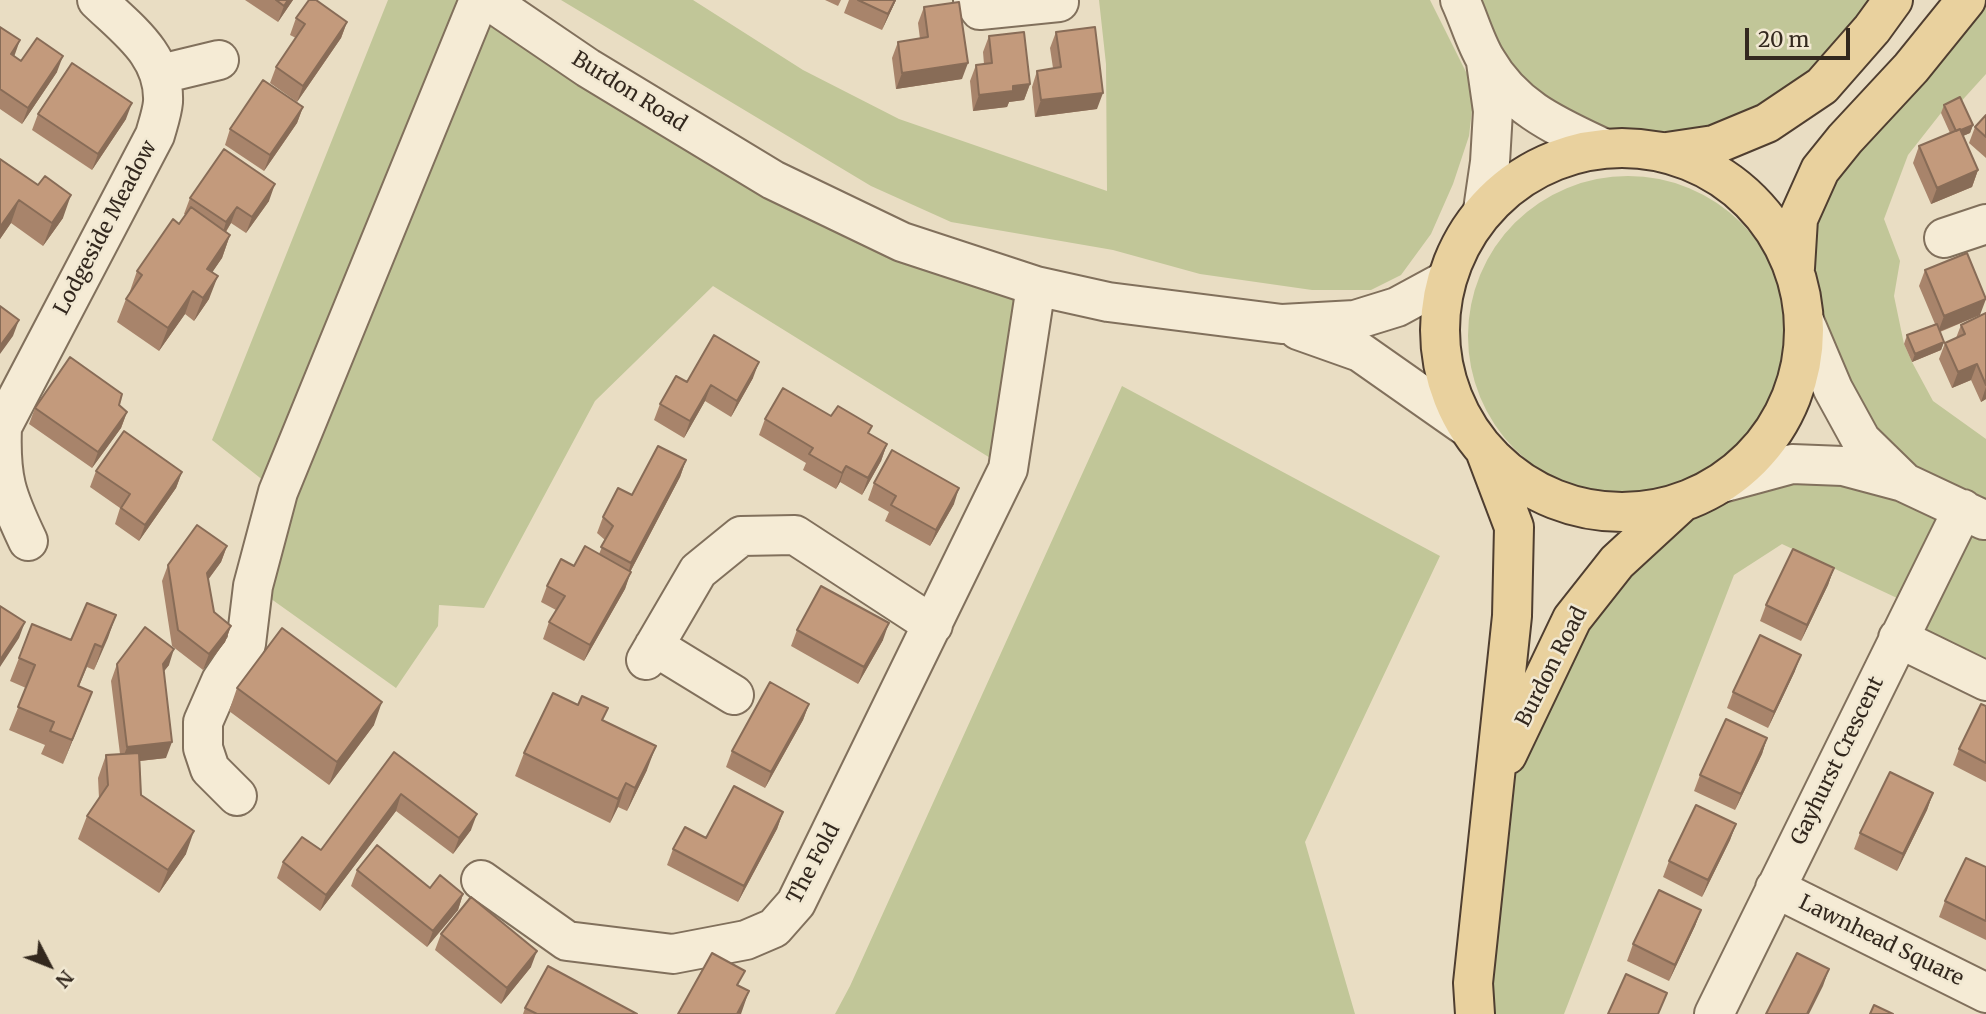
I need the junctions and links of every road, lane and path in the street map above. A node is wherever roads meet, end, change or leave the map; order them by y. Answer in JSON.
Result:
{"nodes":[{"id":1,"x":97,"y":0,"type":"edge"},
{"id":2,"x":479,"y":0,"type":"edge"},
{"id":3,"x":488,"y":0,"type":"edge"},
{"id":4,"x":974,"y":0,"type":"edge"},
{"id":5,"x":1460,"y":0,"type":"edge"},
{"id":6,"x":1893,"y":0,"type":"edge"},
{"id":7,"x":1966,"y":0,"type":"edge"},
{"id":8,"x":1059,"y":2,"type":"dead end"},
{"id":9,"x":219,"y":60,"type":"dead end"},
{"id":10,"x":1485,"y":60,"type":"junction"},
{"id":11,"x":161,"y":74,"type":"junction"},
{"id":12,"x":1601,"y":147,"type":"junction"},
{"id":13,"x":1667,"y":152,"type":"junction"},
{"id":14,"x":1483,"y":210,"type":"junction"},
{"id":15,"x":1986,"y":224,"type":"edge"},
{"id":16,"x":1944,"y":238,"type":"dead end"},
{"id":17,"x":1795,"y":270,"type":"junction"},
{"id":18,"x":1445,"y":281,"type":"junction"},
{"id":19,"x":1036,"y":286,"type":"junction"},
{"id":20,"x":1805,"y":323,"type":"junction"},
{"id":21,"x":1282,"y":324,"type":"junction"},
{"id":22,"x":1,"y":426,"type":"edge"},
{"id":23,"x":1475,"y":439,"type":"junction"},
{"id":24,"x":1903,"y":482,"type":"junction"},
{"id":25,"x":1722,"y":483,"type":"junction"},
{"id":26,"x":1680,"y":503,"type":"junction"},
{"id":27,"x":1975,"y":515,"type":"edge"},
{"id":28,"x":28,"y":541,"type":"dead end"},
{"id":29,"x":933,"y":625,"type":"junction"},
{"id":30,"x":1898,"y":638,"type":"junction"},
{"id":31,"x":1986,"y":681,"type":"edge"},
{"id":32,"x":734,"y":695,"type":"dead end"},
{"id":33,"x":1495,"y":780,"type":"junction"},
{"id":34,"x":237,"y":796,"type":"dead end"},
{"id":35,"x":481,"y":880,"type":"dead end"},
{"id":36,"x":1775,"y":888,"type":"junction"},
{"id":37,"x":1986,"y":993,"type":"edge"},
{"id":38,"x":1475,"y":1014,"type":"edge"},
{"id":39,"x":1714,"y":1014,"type":"edge"}],
"edges":[{"from":1,"to":11,"type":"street","name":"Lodgeside Meadow"},
{"from":2,"to":34,"type":"street"},
{"from":3,"to":19,"type":"street","name":"Burdon Road"},
{"from":4,"to":8,"type":"street"},
{"from":5,"to":10,"type":"street"},
{"from":6,"to":13,"type":"main road"},
{"from":7,"to":17,"type":"main road"},
{"from":9,"to":11,"type":"street"},
{"from":10,"to":12,"type":"street"},
{"from":10,"to":14,"type":"street"},
{"from":11,"to":22,"type":"street","name":"Lodgeside Meadow"},
{"from":12,"to":13,"type":"main road","name":"Burdon Road"},
{"from":12,"to":14,"type":"main road","name":"Burdon Road"},
{"from":13,"to":17,"type":"main road","name":"Burdon Road"},
{"from":14,"to":18,"type":"main road","name":"Burdon Road"},
{"from":15,"to":16,"type":"street"},
{"from":17,"to":20,"type":"main road","name":"Burdon Road"},
{"from":18,"to":21,"type":"street"},
{"from":18,"to":23,"type":"main road","name":"Burdon Road"},
{"from":19,"to":21,"type":"street","name":"Burdon Road"},
{"from":19,"to":29,"type":"street","name":"The Fold"},
{"from":20,"to":24,"type":"street"},
{"from":20,"to":25,"type":"main road","name":"Burdon Road"},
{"from":21,"to":23,"type":"street"},
{"from":22,"to":28,"type":"street","name":"Lodgeside Meadow"},
{"from":23,"to":26,"type":"main road","name":"Burdon Road"},
{"from":23,"to":33,"type":"main road","name":"Burdon Road"},
{"from":24,"to":25,"type":"street"},
{"from":24,"to":27,"type":"street"},
{"from":25,"to":26,"type":"main road","name":"Burdon Road"},
{"from":26,"to":33,"type":"main road","name":"Burdon Road"},
{"from":27,"to":30,"type":"street","name":"Gayhurst Crescent"},
{"from":29,"to":32,"type":"street"},
{"from":29,"to":35,"type":"street","name":"The Fold"},
{"from":30,"to":31,"type":"street"},
{"from":30,"to":36,"type":"street","name":"Gayhurst Crescent"},
{"from":33,"to":38,"type":"main road","name":"Burdon Road"},
{"from":36,"to":37,"type":"street","name":"Lawnhead Square"},
{"from":36,"to":39,"type":"street","name":"Gayhurst Crescent"}]}
